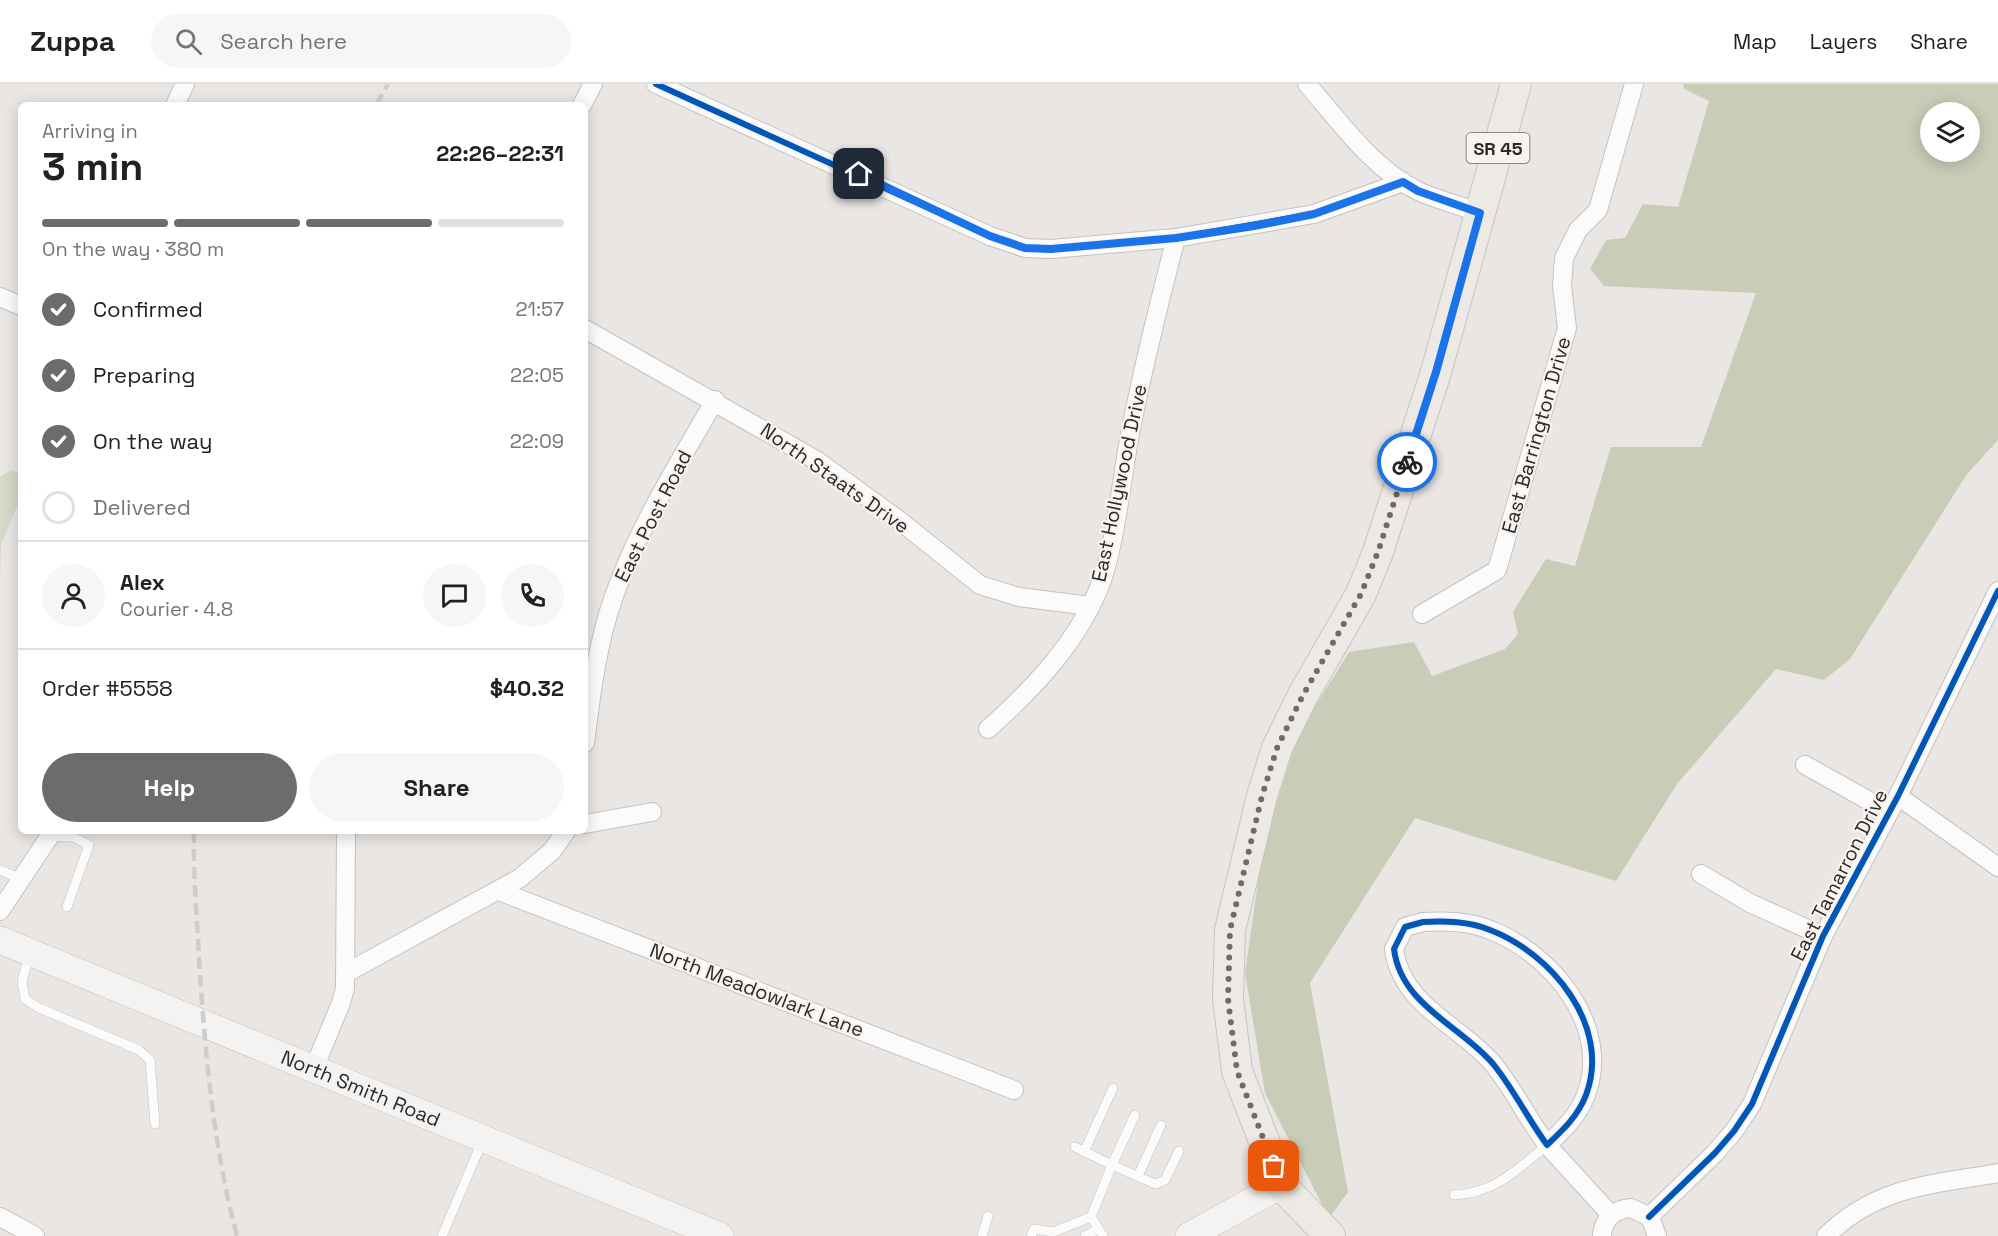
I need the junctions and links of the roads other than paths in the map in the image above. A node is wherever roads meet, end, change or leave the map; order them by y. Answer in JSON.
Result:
{"nodes":[{"id":1,"x":185,"y":84,"type":"edge"},
{"id":2,"x":593,"y":84,"type":"edge"},
{"id":3,"x":656,"y":84,"type":"edge"},
{"id":4,"x":1307,"y":84,"type":"edge"},
{"id":5,"x":1516,"y":84,"type":"edge"},
{"id":6,"x":1634,"y":84,"type":"edge"},
{"id":7,"x":176,"y":102,"type":"edge"},
{"id":8,"x":584,"y":102,"type":"edge"},
{"id":9,"x":1403,"y":182,"type":"junction"},
{"id":10,"x":1480,"y":213,"type":"junction"},
{"id":11,"x":1176,"y":238,"type":"junction"},
{"id":12,"x":0,"y":297,"type":"edge"},
{"id":13,"x":18,"y":305,"type":"edge"},
{"id":14,"x":588,"y":331,"type":"edge"},
{"id":15,"x":715,"y":400,"type":"junction"},
{"id":16,"x":1998,"y":591,"type":"edge"},
{"id":17,"x":1090,"y":606,"type":"junction"},
{"id":18,"x":1422,"y":614,"type":"dead end"},
{"id":19,"x":588,"y":720,"type":"edge"},
{"id":20,"x":988,"y":729,"type":"dead end"},
{"id":21,"x":1805,"y":765,"type":"dead end"},
{"id":22,"x":1893,"y":804,"type":"junction"},
{"id":23,"x":652,"y":812,"type":"dead end"},
{"id":24,"x":588,"y":823,"type":"edge"},
{"id":25,"x":52,"y":834,"type":"edge"},
{"id":26,"x":346,"y":834,"type":"edge"},
{"id":27,"x":563,"y":834,"type":"edge"},
{"id":28,"x":1998,"y":867,"type":"edge"},
{"id":29,"x":0,"y":870,"type":"edge"},
{"id":30,"x":1701,"y":874,"type":"dead end"},
{"id":31,"x":21,"y":879,"type":"junction"},
{"id":32,"x":499,"y":891,"type":"junction"},
{"id":33,"x":67,"y":907,"type":"dead end"},
{"id":34,"x":0,"y":911,"type":"edge"},
{"id":35,"x":1823,"y":936,"type":"junction"},
{"id":36,"x":0,"y":939,"type":"edge"},
{"id":37,"x":31,"y":951,"type":"junction"},
{"id":38,"x":346,"y":973,"type":"junction"},
{"id":39,"x":314,"y":1068,"type":"junction"},
{"id":40,"x":1113,"y":1088,"type":"dead end"},
{"id":41,"x":1014,"y":1090,"type":"dead end"},
{"id":42,"x":1135,"y":1115,"type":"dead end"},
{"id":43,"x":155,"y":1124,"type":"dead end"},
{"id":44,"x":1161,"y":1125,"type":"dead end"},
{"id":45,"x":484,"y":1137,"type":"junction"},
{"id":46,"x":1547,"y":1145,"type":"junction"},
{"id":47,"x":1179,"y":1151,"type":"dead end"},
{"id":48,"x":1112,"y":1165,"type":"junction"},
{"id":49,"x":1998,"y":1173,"type":"edge"},
{"id":50,"x":1138,"y":1176,"type":"junction"},
{"id":51,"x":1281,"y":1185,"type":"junction"},
{"id":52,"x":1454,"y":1195,"type":"dead end"},
{"id":53,"x":988,"y":1215,"type":"dead end"},
{"id":54,"x":1611,"y":1215,"type":"junction"},
{"id":55,"x":1649,"y":1216,"type":"junction"},
{"id":56,"x":0,"y":1217,"type":"edge"},
{"id":57,"x":1091,"y":1218,"type":"junction"},
{"id":58,"x":1101,"y":1233,"type":"edge"},
{"id":59,"x":35,"y":1236,"type":"edge"},
{"id":60,"x":442,"y":1236,"type":"edge"},
{"id":61,"x":720,"y":1236,"type":"edge"},
{"id":62,"x":982,"y":1236,"type":"edge"},
{"id":63,"x":1031,"y":1236,"type":"edge"},
{"id":64,"x":1085,"y":1236,"type":"edge"},
{"id":65,"x":1190,"y":1236,"type":"edge"},
{"id":66,"x":1330,"y":1236,"type":"edge"},
{"id":67,"x":1602,"y":1236,"type":"edge"},
{"id":68,"x":1657,"y":1236,"type":"edge"},
{"id":69,"x":1826,"y":1236,"type":"edge"}],
"edges":[{"from":1,"to":7,"type":"street"},
{"from":2,"to":8,"type":"street"},
{"from":3,"to":11,"type":"street"},
{"from":4,"to":9,"type":"street"},
{"from":5,"to":10,"type":"main road","number":"SR 45"},
{"from":6,"to":18,"type":"street","name":"East Barrington Drive"},
{"from":9,"to":10,"type":"street"},
{"from":9,"to":11,"type":"street"},
{"from":10,"to":51,"type":"main road","number":"SR 45"},
{"from":11,"to":17,"type":"street","name":"East Hollywood Drive"},
{"from":12,"to":13,"type":"street"},
{"from":14,"to":15,"type":"street","name":"North Staats Drive"},
{"from":15,"to":17,"type":"street","name":"North Staats Drive"},
{"from":15,"to":19,"type":"street","name":"East Post Road"},
{"from":16,"to":22,"type":"street","name":"East Tamarron Drive"},
{"from":17,"to":20,"type":"street","name":"East Hollywood Drive"},
{"from":21,"to":22,"type":"street"},
{"from":22,"to":28,"type":"street"},
{"from":22,"to":35,"type":"street","name":"East Tamarron Drive"},
{"from":23,"to":24,"type":"street"},
{"from":25,"to":31,"type":"street"},
{"from":25,"to":33,"type":"lane"},
{"from":26,"to":38,"type":"street"},
{"from":27,"to":32,"type":"street"},
{"from":29,"to":31,"type":"lane"},
{"from":30,"to":35,"type":"street"},
{"from":31,"to":34,"type":"street"},
{"from":32,"to":38,"type":"street"},
{"from":32,"to":41,"type":"street","name":"North Meadowlark Lane"},
{"from":35,"to":55,"type":"street","name":"East Tamarron Drive"},
{"from":36,"to":37,"type":"main road","name":"North Smith Road"},
{"from":37,"to":39,"type":"main road","name":"North Smith Road"},
{"from":37,"to":43,"type":"lane"},
{"from":38,"to":39,"type":"street"},
{"from":39,"to":45,"type":"main road","name":"North Smith Road"},
{"from":40,"to":48,"type":"lane"},
{"from":42,"to":48,"type":"lane"},
{"from":44,"to":50,"type":"lane"},
{"from":45,"to":60,"type":"lane"},
{"from":45,"to":61,"type":"main road","name":"North Smith Road"},
{"from":46,"to":46,"type":"street"},
{"from":46,"to":52,"type":"lane"},
{"from":46,"to":54,"type":"street"},
{"from":47,"to":50,"type":"lane"},
{"from":48,"to":50,"type":"lane"},
{"from":48,"to":57,"type":"lane"},
{"from":49,"to":69,"type":"street"},
{"from":51,"to":65,"type":"main road"},
{"from":51,"to":66,"type":"main road","number":"SR 45"},
{"from":53,"to":62,"type":"lane"},
{"from":54,"to":55,"type":"street"},
{"from":54,"to":67,"type":"street"},
{"from":55,"to":68,"type":"street"},
{"from":56,"to":59,"type":"street"},
{"from":57,"to":58,"type":"lane"},
{"from":57,"to":63,"type":"lane"},
{"from":58,"to":64,"type":"lane"}]}
